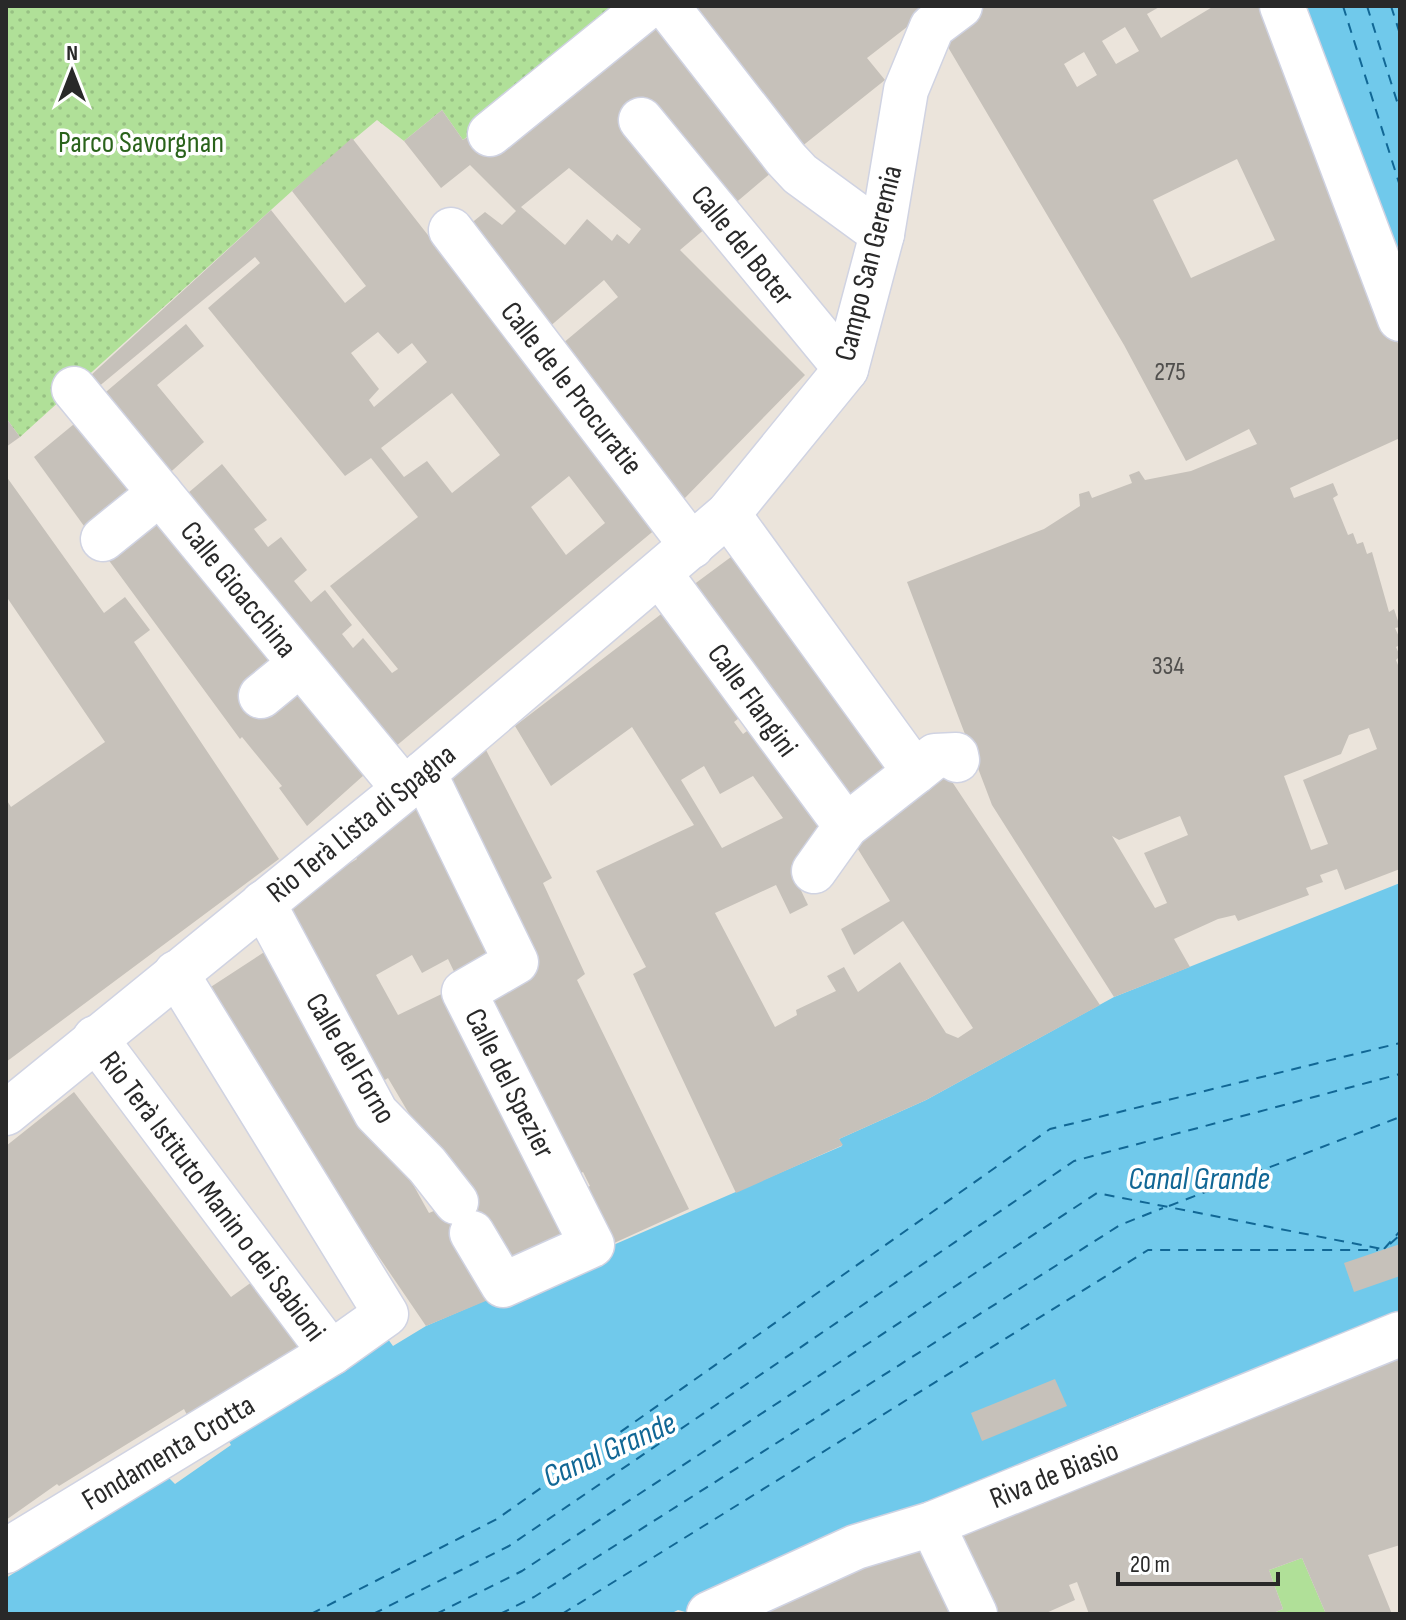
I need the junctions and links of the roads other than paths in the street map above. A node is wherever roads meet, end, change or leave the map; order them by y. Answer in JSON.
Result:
{"nodes":[{"id":1,"x":648,"y":6,"type":"edge"},
{"id":2,"x":667,"y":6,"type":"edge"},
{"id":3,"x":1282,"y":6,"type":"edge"},
{"id":4,"x":946,"y":16,"type":"edge"},
{"id":5,"x":641,"y":120,"type":"dead end"},
{"id":6,"x":490,"y":134,"type":"dead end"},
{"id":7,"x":451,"y":230,"type":"dead end"},
{"id":8,"x":882,"y":234,"type":"junction"},
{"id":9,"x":1400,"y":319,"type":"edge"},
{"id":10,"x":846,"y":369,"type":"junction"},
{"id":11,"x":74,"y":389,"type":"dead end"},
{"id":12,"x":160,"y":493,"type":"junction"},
{"id":13,"x":103,"y":539,"type":"dead end"},
{"id":14,"x":698,"y":541,"type":"junction"},
{"id":15,"x":300,"y":664,"type":"junction"},
{"id":16,"x":261,"y":696,"type":"dead end"},
{"id":17,"x":957,"y":760,"type":"dead end"},
{"id":18,"x":909,"y":776,"type":"junction"},
{"id":19,"x":414,"y":781,"type":"junction"},
{"id":20,"x":846,"y":826,"type":"junction"},
{"id":21,"x":814,"y":871,"type":"dead end"},
{"id":22,"x":263,"y":903,"type":"junction"},
{"id":23,"x":176,"y":973,"type":"junction"},
{"id":24,"x":95,"y":1038,"type":"junction"},
{"id":25,"x":6,"y":1113,"type":"edge"},
{"id":26,"x":592,"y":1245,"type":"joint"},
{"id":27,"x":1400,"y":1334,"type":"edge"},
{"id":28,"x":331,"y":1353,"type":"junction"},
{"id":29,"x":932,"y":1524,"type":"junction"},
{"id":30,"x":6,"y":1551,"type":"edge"},
{"id":31,"x":709,"y":1614,"type":"edge"},
{"id":32,"x":975,"y":1614,"type":"edge"}],
"edges":[{"from":1,"to":6,"type":"street"},
{"from":2,"to":8,"type":"street"},
{"from":3,"to":9,"type":"street"},
{"from":4,"to":8,"type":"street","name":"Campo San Geremia"},
{"from":5,"to":10,"type":"street","name":"Calle del Boter"},
{"from":7,"to":14,"type":"street","name":"Calle de le Procuratie"},
{"from":8,"to":10,"type":"street","name":"Campo San Geremia"},
{"from":10,"to":14,"type":"street","name":"Campo San Geremia"},
{"from":11,"to":12,"type":"street","name":"Calle Gioacchina"},
{"from":12,"to":13,"type":"street"},
{"from":12,"to":15,"type":"street","name":"Calle Gioacchina"},
{"from":14,"to":18,"type":"street"},
{"from":14,"to":19,"type":"street","name":"Rio Terà Lista di Spagna"},
{"from":14,"to":20,"type":"street","name":"Calle Flangini"},
{"from":15,"to":16,"type":"street"},
{"from":15,"to":19,"type":"street","name":"Calle Gioacchina"},
{"from":17,"to":18,"type":"street"},
{"from":18,"to":20,"type":"street"},
{"from":19,"to":22,"type":"street","name":"Rio Terà Lista di Spagna"},
{"from":19,"to":26,"type":"street","name":"Calle del Spezier"},
{"from":20,"to":21,"type":"street"},
{"from":22,"to":23,"type":"street","name":"Rio Terà Lista di Spagna"},
{"from":22,"to":26,"type":"street","name":"Calle del Forno"},
{"from":23,"to":24,"type":"street","name":"Rio Terà Lista di Spagna"},
{"from":23,"to":28,"type":"street","name":"Fondamenta Crotta"},
{"from":24,"to":25,"type":"street","name":"Rio Terà Lista di Spagna"},
{"from":24,"to":28,"type":"street","name":"Rio Terà Istituto Manin o dei Sabioni"},
{"from":27,"to":29,"type":"street","name":"Riva de Biasio"},
{"from":28,"to":30,"type":"street","name":"Fondamenta Crotta"},
{"from":29,"to":31,"type":"street","name":"Riva de Biasio"},
{"from":29,"to":32,"type":"street"}]}
